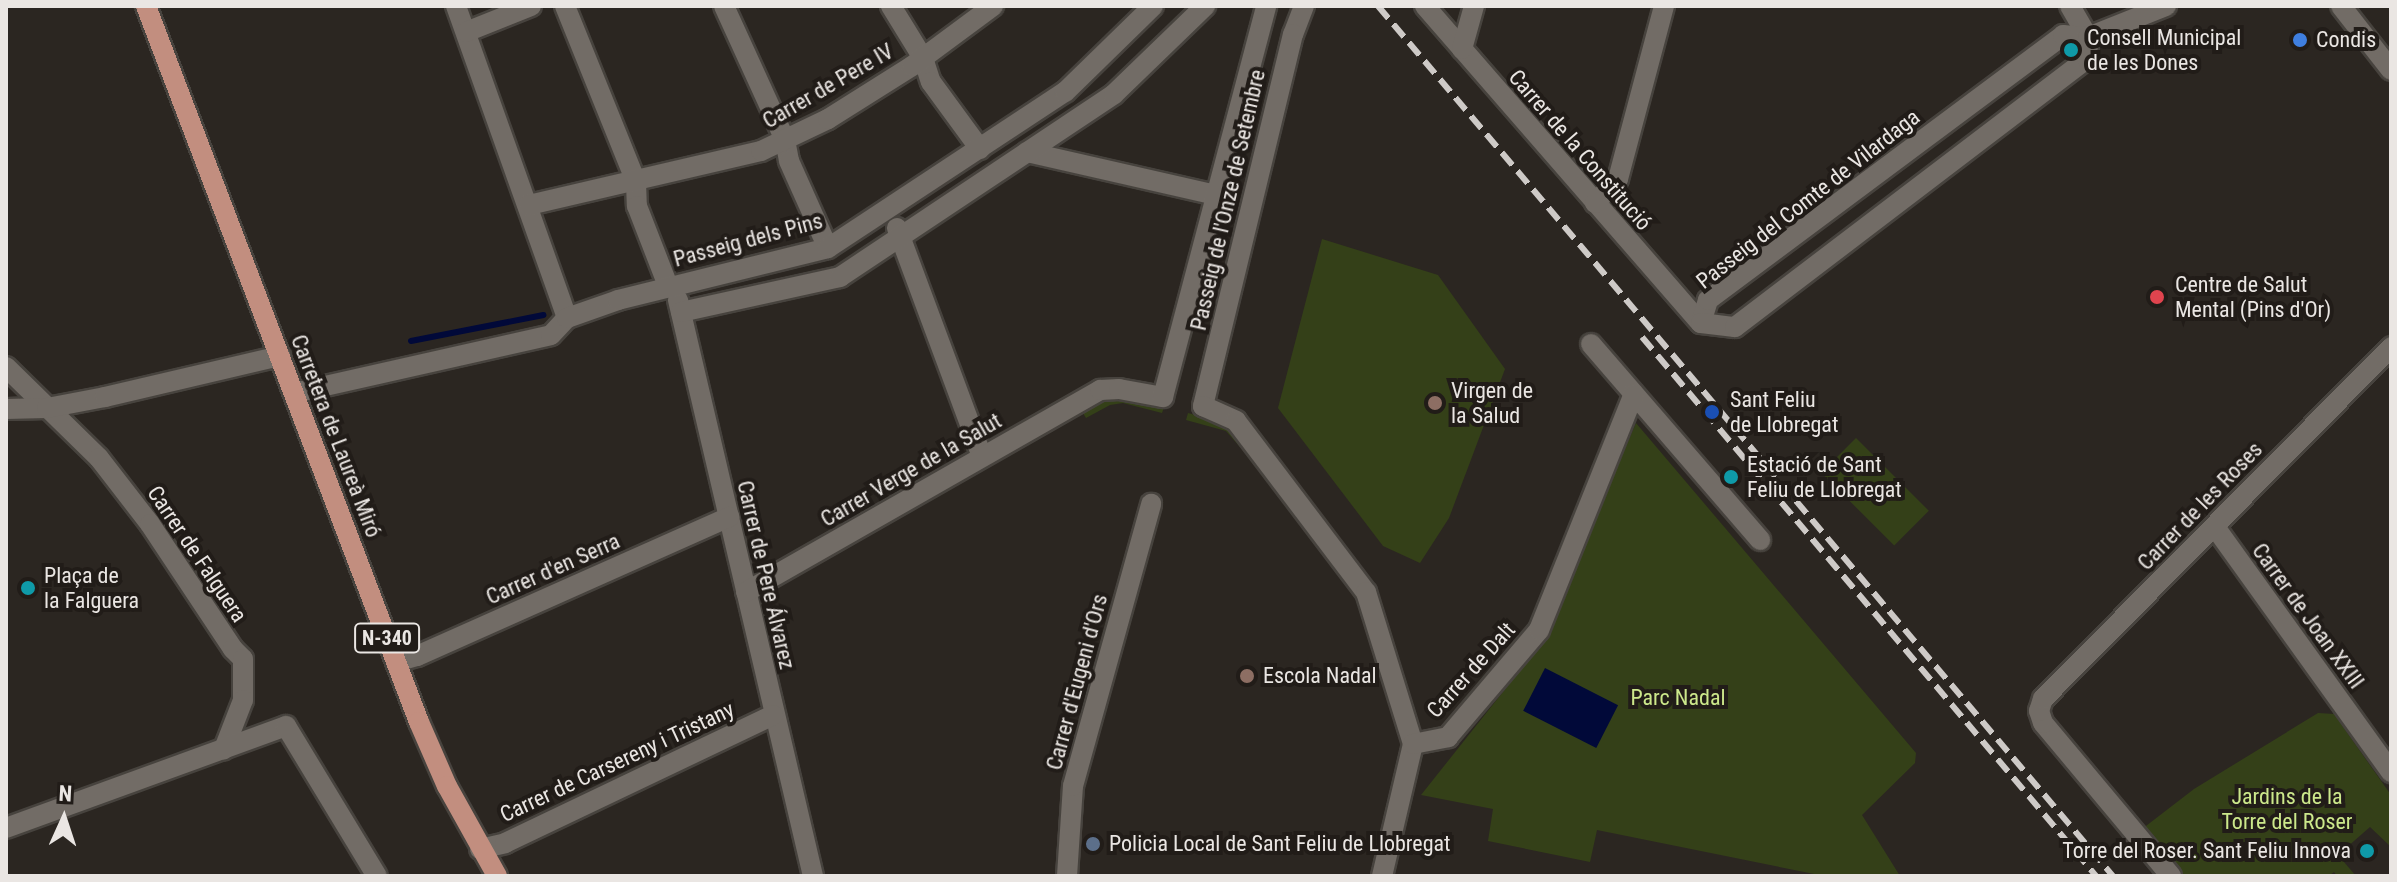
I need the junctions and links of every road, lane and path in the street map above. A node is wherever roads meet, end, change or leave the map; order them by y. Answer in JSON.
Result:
{"nodes":[{"id":1,"x":146,"y":6,"type":"edge"},
{"id":2,"x":456,"y":6,"type":"edge"},
{"id":3,"x":531,"y":6,"type":"edge"},
{"id":4,"x":565,"y":6,"type":"edge"},
{"id":5,"x":724,"y":6,"type":"edge"},
{"id":6,"x":891,"y":6,"type":"edge"},
{"id":7,"x":993,"y":6,"type":"edge"},
{"id":8,"x":1153,"y":6,"type":"edge"},
{"id":9,"x":1205,"y":6,"type":"edge"},
{"id":10,"x":1266,"y":6,"type":"edge"},
{"id":11,"x":1304,"y":6,"type":"edge"},
{"id":12,"x":1425,"y":6,"type":"edge"},
{"id":13,"x":1474,"y":6,"type":"edge"},
{"id":14,"x":1664,"y":6,"type":"edge"},
{"id":15,"x":2070,"y":6,"type":"edge"},
{"id":16,"x":2166,"y":6,"type":"edge"},
{"id":17,"x":2341,"y":6,"type":"edge"},
{"id":18,"x":466,"y":32,"type":"junction"},
{"id":19,"x":2088,"y":37,"type":"junction"},
{"id":20,"x":1462,"y":49,"type":"junction"},
{"id":21,"x":923,"y":58,"type":"junction"},
{"id":22,"x":2391,"y":70,"type":"edge"},
{"id":23,"x":785,"y":140,"type":"junction"},
{"id":24,"x":980,"y":149,"type":"junction"},
{"id":25,"x":1027,"y":152,"type":"junction"},
{"id":26,"x":636,"y":182,"type":"junction"},
{"id":27,"x":1217,"y":195,"type":"junction"},
{"id":28,"x":1595,"y":203,"type":"junction"},
{"id":29,"x":529,"y":205,"type":"junction"},
{"id":30,"x":889,"y":209,"type":"junction"},
{"id":31,"x":901,"y":237,"type":"junction"},
{"id":32,"x":828,"y":248,"type":"junction"},
{"id":33,"x":671,"y":285,"type":"junction"},
{"id":34,"x":681,"y":312,"type":"junction"},
{"id":35,"x":567,"y":318,"type":"junction"},
{"id":36,"x":1701,"y":323,"type":"junction"},
{"id":37,"x":1591,"y":344,"type":"dead end"},
{"id":38,"x":2391,"y":347,"type":"edge"},
{"id":39,"x":280,"y":356,"type":"junction"},
{"id":40,"x":6,"y":367,"type":"edge"},
{"id":41,"x":1100,"y":390,"type":"joint"},
{"id":42,"x":294,"y":393,"type":"junction"},
{"id":43,"x":1634,"y":394,"type":"junction"},
{"id":44,"x":47,"y":408,"type":"junction"},
{"id":45,"x":6,"y":409,"type":"edge"},
{"id":46,"x":982,"y":457,"type":"junction"},
{"id":47,"x":1151,"y":504,"type":"dead end"},
{"id":48,"x":729,"y":517,"type":"junction"},
{"id":49,"x":2215,"y":527,"type":"junction"},
{"id":50,"x":1760,"y":540,"type":"dead end"},
{"id":51,"x":746,"y":592,"type":"junction"},
{"id":52,"x":396,"y":662,"type":"junction"},
{"id":53,"x":773,"y":715,"type":"junction"},
{"id":54,"x":1413,"y":744,"type":"junction"},
{"id":55,"x":224,"y":749,"type":"junction"},
{"id":56,"x":2391,"y":772,"type":"edge"},
{"id":57,"x":6,"y":828,"type":"edge"},
{"id":58,"x":480,"y":849,"type":"junction"},
{"id":59,"x":377,"y":876,"type":"edge"},
{"id":60,"x":497,"y":876,"type":"edge"},
{"id":61,"x":813,"y":876,"type":"edge"},
{"id":62,"x":1067,"y":876,"type":"edge"},
{"id":63,"x":1382,"y":876,"type":"edge"},
{"id":64,"x":2171,"y":876,"type":"edge"}],
"edges":[{"from":1,"to":39,"type":"main road","name":"Carretera de Laureà Miró","number":"N-340"},
{"from":2,"to":18,"type":"street"},
{"from":3,"to":18,"type":"street"},
{"from":4,"to":26,"type":"street","name":"Carrer de Pere Álvarez"},
{"from":5,"to":23,"type":"street"},
{"from":6,"to":21,"type":"street"},
{"from":7,"to":21,"type":"street","name":"Carrer de Pere IV"},
{"from":8,"to":24,"type":"street","name":"Passeig dels Pins"},
{"from":9,"to":25,"type":"street"},
{"from":10,"to":27,"type":"street","name":"Passeig de l'Onze de Setembre"},
{"from":11,"to":54,"type":"street","name":"Passeig de l'Onze de Setembre"},
{"from":12,"to":20,"type":"street","name":"Carrer de la Constitució"},
{"from":13,"to":20,"type":"street"},
{"from":14,"to":28,"type":"street"},
{"from":15,"to":19,"type":"street"},
{"from":16,"to":19,"type":"street","name":"Passeig del Comte de Vilardaga"},
{"from":17,"to":22,"type":"street"},
{"from":18,"to":29,"type":"street"},
{"from":19,"to":36,"type":"street","name":"Passeig del Comte de Vilardaga"},
{"from":19,"to":36,"type":"street","name":"Passeig del Comte de Vilardaga"},
{"from":20,"to":28,"type":"street","name":"Carrer de la Constitució"},
{"from":21,"to":23,"type":"street","name":"Carrer de Pere IV"},
{"from":21,"to":24,"type":"street"},
{"from":23,"to":26,"type":"street","name":"Carrer de Pere IV"},
{"from":23,"to":32,"type":"street"},
{"from":24,"to":30,"type":"street","name":"Passeig dels Pins"},
{"from":25,"to":27,"type":"street"},
{"from":25,"to":31,"type":"street"},
{"from":26,"to":29,"type":"street","name":"Carrer de Pere IV"},
{"from":26,"to":33,"type":"street","name":"Carrer de Pere Álvarez"},
{"from":27,"to":41,"type":"street","name":"Passeig de l'Onze de Setembre"},
{"from":28,"to":36,"type":"street","name":"Carrer de la Constitució"},
{"from":29,"to":35,"type":"street"},
{"from":30,"to":31,"type":"street"},
{"from":30,"to":32,"type":"street","name":"Passeig dels Pins"},
{"from":31,"to":34,"type":"street"},
{"from":31,"to":46,"type":"street"},
{"from":32,"to":33,"type":"street","name":"Passeig dels Pins"},
{"from":33,"to":34,"type":"street","name":"Carrer de Pere Álvarez"},
{"from":33,"to":35,"type":"street","name":"Passeig dels Pins"},
{"from":34,"to":48,"type":"street","name":"Carrer de Pere Álvarez"},
{"from":35,"to":42,"type":"street","name":"Passeig dels Pins"},
{"from":37,"to":43,"type":"street"},
{"from":38,"to":49,"type":"street","name":"Carrer de les Roses"},
{"from":39,"to":42,"type":"main road","name":"Carretera de Laureà Miró","number":"N-340"},
{"from":39,"to":44,"type":"street"},
{"from":40,"to":44,"type":"street","name":"Carrer de Falguera"},
{"from":41,"to":46,"type":"street","name":"Carrer Verge de la Salut"},
{"from":42,"to":52,"type":"main road","name":"Carretera de Laureà Miró","number":"N-340"},
{"from":43,"to":50,"type":"street"},
{"from":43,"to":54,"type":"street","name":"Carrer de Dalt"},
{"from":44,"to":45,"type":"street"},
{"from":44,"to":55,"type":"street","name":"Carrer de Falguera"},
{"from":46,"to":51,"type":"street","name":"Carrer Verge de la Salut"},
{"from":47,"to":62,"type":"street","name":"Carrer d'Eugeni d'Ors"},
{"from":48,"to":51,"type":"street","name":"Carrer de Pere Álvarez"},
{"from":48,"to":52,"type":"street","name":"Carrer d'en Serra"},
{"from":49,"to":56,"type":"street","name":"Carrer de Joan XXIII"},
{"from":49,"to":64,"type":"street","name":"Carrer de les Roses"},
{"from":51,"to":53,"type":"street","name":"Carrer de Pere Álvarez"},
{"from":52,"to":58,"type":"main road","name":"Carretera de Laureà Miró","number":"N-340"},
{"from":53,"to":58,"type":"street","name":"Carrer de Carsereny i Tristany"},
{"from":53,"to":61,"type":"street","name":"Carrer de Pere Álvarez"},
{"from":54,"to":63,"type":"street"},
{"from":55,"to":57,"type":"street"},
{"from":55,"to":59,"type":"street"},
{"from":58,"to":60,"type":"main road","name":"Carretera de Laureà Miró","number":"N-340"}]}
